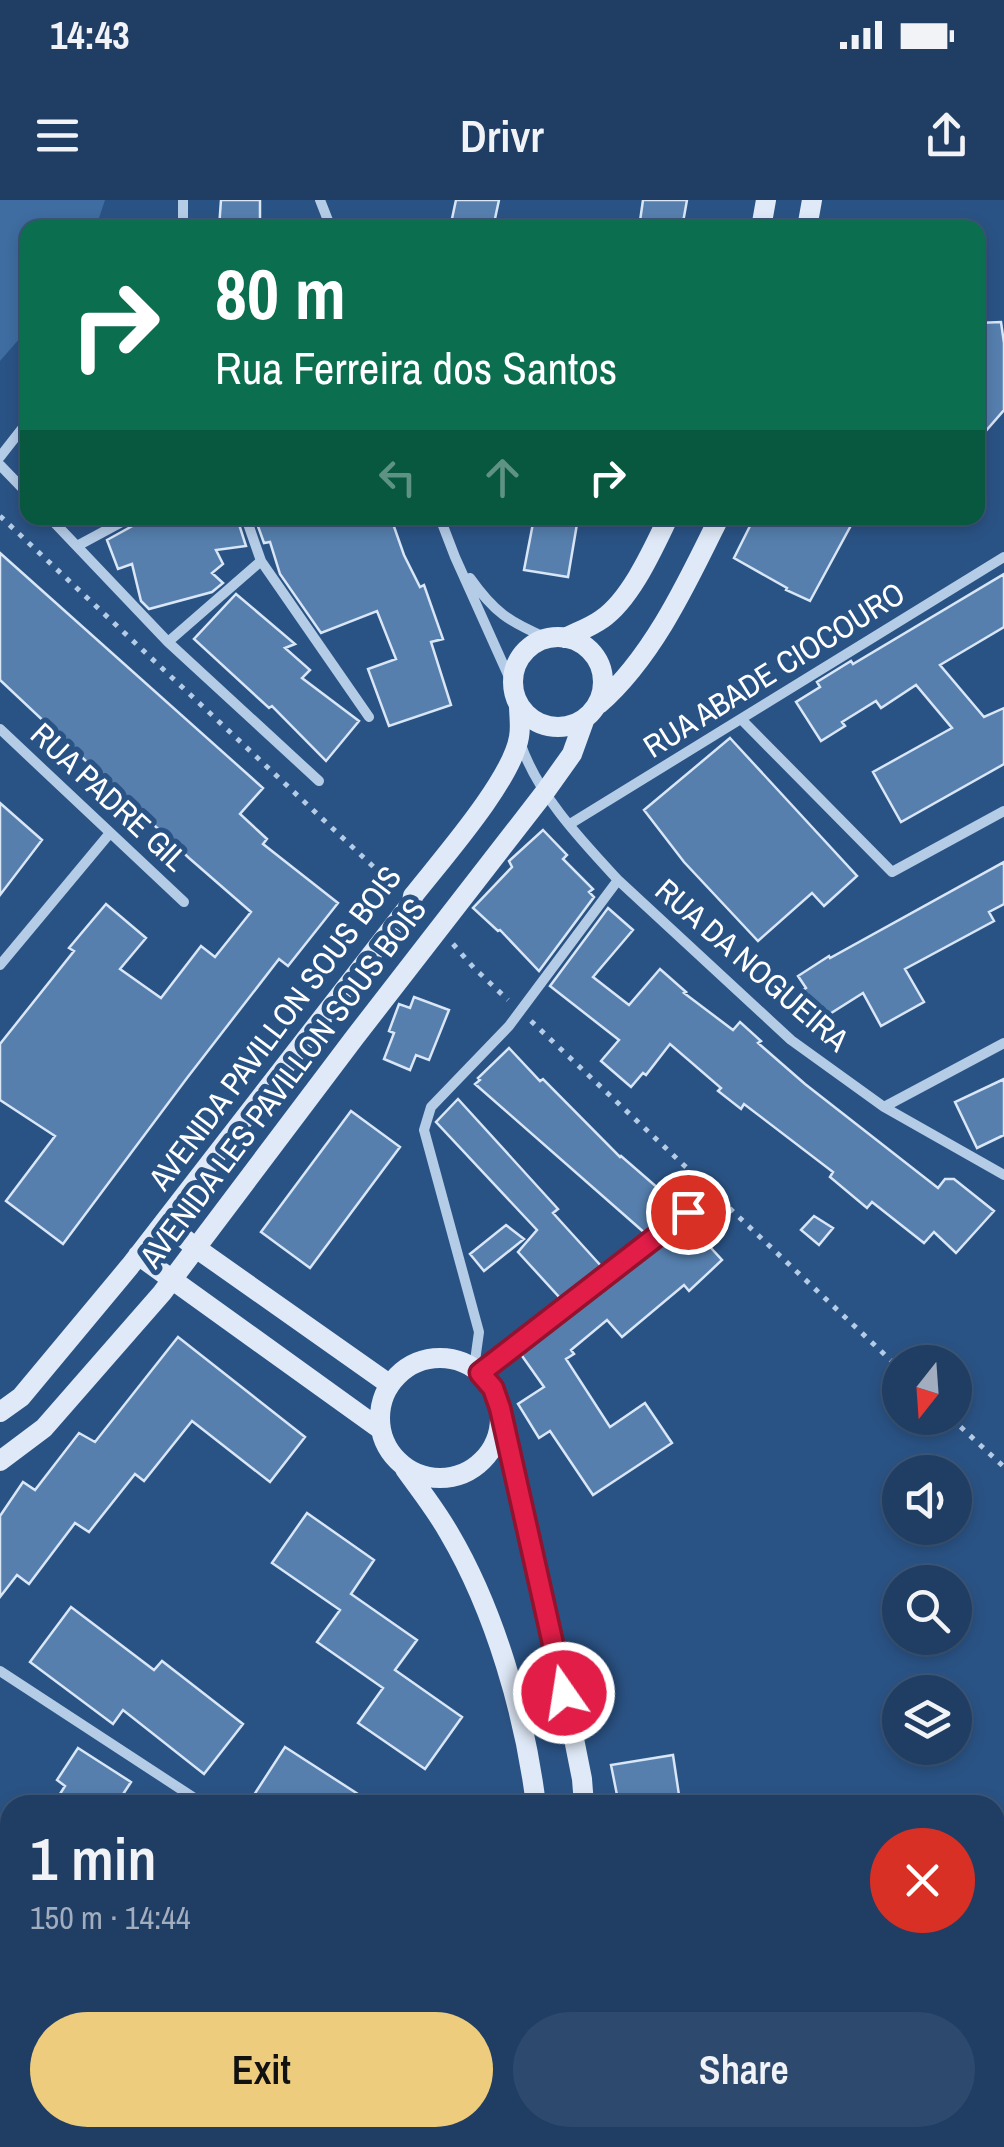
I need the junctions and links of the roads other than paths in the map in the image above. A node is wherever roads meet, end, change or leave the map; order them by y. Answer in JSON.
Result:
{"nodes":[{"id":1,"x":20,"y":431,"type":"edge"},
{"id":2,"x":0,"y":457,"type":"edge"},
{"id":3,"x":0,"y":465,"type":"edge"},
{"id":4,"x":20,"y":486,"type":"edge"},
{"id":5,"x":57,"y":525,"type":"edge"},
{"id":6,"x":116,"y":525,"type":"edge"},
{"id":7,"x":248,"y":525,"type":"edge"},
{"id":8,"x":443,"y":525,"type":"edge"},
{"id":9,"x":664,"y":525,"type":"edge"},
{"id":10,"x":715,"y":525,"type":"edge"},
{"id":11,"x":77,"y":546,"type":"junction"},
{"id":12,"x":455,"y":557,"type":"junction"},
{"id":13,"x":1004,"y":558,"type":"edge"},
{"id":14,"x":260,"y":561,"type":"junction"},
{"id":15,"x":556,"y":638,"type":"junction"},
{"id":16,"x":168,"y":642,"type":"junction"},
{"id":17,"x":516,"y":695,"type":"junction"},
{"id":18,"x":591,"y":712,"type":"junction"},
{"id":19,"x":369,"y":717,"type":"dead end"},
{"id":20,"x":742,"y":720,"type":"junction"},
{"id":21,"x":0,"y":729,"type":"edge"},
{"id":22,"x":519,"y":737,"type":"junction"},
{"id":23,"x":319,"y":782,"type":"dead end"},
{"id":24,"x":545,"y":792,"type":"junction"},
{"id":25,"x":1004,"y":810,"type":"edge"},
{"id":26,"x":570,"y":824,"type":"junction"},
{"id":27,"x":110,"y":833,"type":"junction"},
{"id":28,"x":618,"y":880,"type":"junction"},
{"id":29,"x":184,"y":902,"type":"dead end"},
{"id":30,"x":0,"y":966,"type":"edge"},
{"id":31,"x":1004,"y":1043,"type":"edge"},
{"id":32,"x":884,"y":1107,"type":"junction"},
{"id":33,"x":1004,"y":1175,"type":"edge"},
{"id":34,"x":688,"y":1212,"type":"dead end"},
{"id":35,"x":164,"y":1222,"type":"junction"},
{"id":36,"x":196,"y":1248,"type":"junction"},
{"id":37,"x":138,"y":1255,"type":"junction"},
{"id":38,"x":172,"y":1279,"type":"junction"},
{"id":39,"x":477,"y":1370,"type":"junction"},
{"id":40,"x":389,"y":1384,"type":"junction"},
{"id":41,"x":500,"y":1408,"type":"junction"},
{"id":42,"x":0,"y":1412,"type":"edge"},
{"id":43,"x":380,"y":1429,"type":"junction"},
{"id":44,"x":0,"y":1461,"type":"edge"},
{"id":45,"x":404,"y":1467,"type":"junction"},
{"id":46,"x":0,"y":1670,"type":"edge"},
{"id":47,"x":189,"y":1795,"type":"edge"},
{"id":48,"x":535,"y":1795,"type":"edge"},
{"id":49,"x":583,"y":1795,"type":"edge"}],
"edges":[{"from":1,"to":2,"type":"street"},
{"from":3,"to":4,"type":"street"},
{"from":5,"to":11,"type":"street"},
{"from":6,"to":11,"type":"street"},
{"from":7,"to":14,"type":"street"},
{"from":8,"to":12,"type":"street"},
{"from":9,"to":15,"type":"street"},
{"from":10,"to":18,"type":"street"},
{"from":11,"to":16,"type":"street"},
{"from":12,"to":15,"type":"street"},
{"from":12,"to":17,"type":"street"},
{"from":13,"to":20,"type":"street","name":"RUA ABADE CIOCOURO"},
{"from":14,"to":16,"type":"street"},
{"from":14,"to":19,"type":"street"},
{"from":15,"to":17,"type":"street"},
{"from":15,"to":18,"type":"street"},
{"from":16,"to":23,"type":"street"},
{"from":17,"to":18,"type":"street"},
{"from":17,"to":22,"type":"street","name":"AVENIDA PAVILLON SOUS BOIS"},
{"from":18,"to":24,"type":"street","name":"AVENIDA LES PAVILLON SOUS BOIS"},
{"from":20,"to":25,"type":"street"},
{"from":20,"to":26,"type":"street","name":"RUA ABADE CIOCOURO"},
{"from":21,"to":27,"type":"street","name":"RUA PADRE GIL"},
{"from":22,"to":24,"type":"street","name":"RUA DA NOGUEIRA"},
{"from":22,"to":35,"type":"street","name":"AVENIDA PAVILLON SOUS BOIS"},
{"from":24,"to":26,"type":"street","name":"RUA DA NOGUEIRA"},
{"from":24,"to":36,"type":"street","name":"AVENIDA LES PAVILLON SOUS BOIS"},
{"from":26,"to":28,"type":"street","name":"RUA DA NOGUEIRA"},
{"from":27,"to":29,"type":"street","name":"RUA PADRE GIL"},
{"from":27,"to":30,"type":"street"},
{"from":28,"to":32,"type":"street","name":"RUA DA NOGUEIRA"},
{"from":28,"to":39,"type":"street"},
{"from":31,"to":32,"type":"street"},
{"from":32,"to":33,"type":"street","name":"RUA DA NOGUEIRA"},
{"from":34,"to":39,"type":"street"},
{"from":35,"to":36,"type":"street"},
{"from":35,"to":37,"type":"street","name":"AVENIDA PAVILLON SOUS BOIS"},
{"from":36,"to":38,"type":"street","name":"AVENIDA LES PAVILLON SOUS BOIS"},
{"from":36,"to":40,"type":"street"},
{"from":37,"to":38,"type":"street"},
{"from":37,"to":42,"type":"street","name":"AVENIDA PAVILLON SOUS BOIS"},
{"from":38,"to":43,"type":"street"},
{"from":38,"to":44,"type":"street","name":"AVENIDA LES PAVILLON SOUS BOIS"},
{"from":39,"to":40,"type":"street"},
{"from":39,"to":41,"type":"street"},
{"from":40,"to":43,"type":"street"},
{"from":41,"to":45,"type":"street"},
{"from":41,"to":49,"type":"street"},
{"from":43,"to":45,"type":"street"},
{"from":45,"to":48,"type":"street"},
{"from":46,"to":47,"type":"street"}]}
